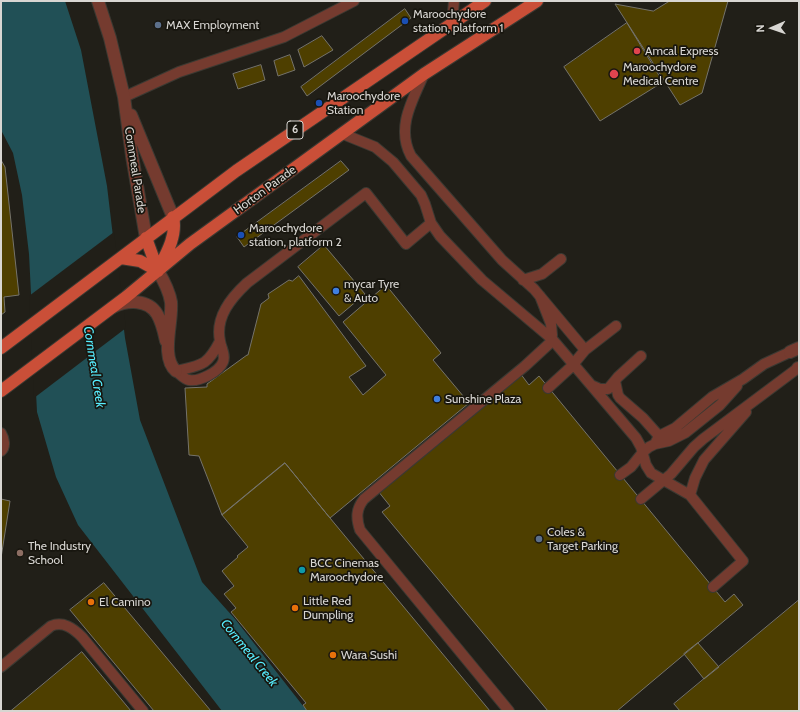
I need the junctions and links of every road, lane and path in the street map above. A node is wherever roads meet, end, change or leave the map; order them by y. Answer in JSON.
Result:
{"nodes":[{"id":1,"x":98,"y":1,"type":"edge"},
{"id":2,"x":354,"y":1,"type":"edge"},
{"id":3,"x":454,"y":1,"type":"edge"},
{"id":4,"x":486,"y":1,"type":"edge"},
{"id":5,"x":537,"y":1,"type":"edge"},
{"id":6,"x":452,"y":23,"type":"junction"},
{"id":7,"x":424,"y":74,"type":"junction"},
{"id":8,"x":125,"y":99,"type":"junction"},
{"id":9,"x":342,"y":134,"type":"junction"},
{"id":10,"x":173,"y":217,"type":"junction"},
{"id":11,"x":431,"y":223,"type":"junction"},
{"id":12,"x":146,"y":238,"type":"junction"},
{"id":13,"x":121,"y":258,"type":"junction"},
{"id":14,"x":561,"y":260,"type":"dead end"},
{"id":15,"x":158,"y":271,"type":"junction"},
{"id":16,"x":523,"y":280,"type":"junction"},
{"id":17,"x":540,"y":296,"type":"junction"},
{"id":18,"x":127,"y":299,"type":"junction"},
{"id":19,"x":616,"y":326,"type":"dead end"},
{"id":20,"x":552,"y":339,"type":"junction"},
{"id":21,"x":1,"y":348,"type":"edge"},
{"id":22,"x":168,"y":348,"type":"junction"},
{"id":23,"x":585,"y":350,"type":"junction"},
{"id":24,"x":795,"y":350,"type":"edge"},
{"id":25,"x":641,"y":356,"type":"dead end"},
{"id":26,"x":573,"y":364,"type":"junction"},
{"id":27,"x":798,"y":368,"type":"edge"},
{"id":28,"x":176,"y":371,"type":"joint"},
{"id":29,"x":615,"y":381,"type":"junction"},
{"id":30,"x":590,"y":384,"type":"junction"},
{"id":31,"x":548,"y":388,"type":"dead end"},
{"id":32,"x":1,"y":391,"type":"edge"},
{"id":33,"x":764,"y":393,"type":"junction"},
{"id":34,"x":1,"y":433,"type":"edge"},
{"id":35,"x":657,"y":440,"type":"junction"},
{"id":36,"x":1,"y":452,"type":"edge"},
{"id":37,"x":642,"y":452,"type":"junction"},
{"id":38,"x":620,"y":475,"type":"dead end"},
{"id":39,"x":664,"y":480,"type":"junction"},
{"id":40,"x":690,"y":495,"type":"junction"},
{"id":41,"x":641,"y":499,"type":"dead end"},
{"id":42,"x":713,"y":587,"type":"dead end"},
{"id":43,"x":1,"y":667,"type":"edge"},
{"id":44,"x":143,"y":711,"type":"edge"},
{"id":45,"x":508,"y":711,"type":"edge"}],
"edges":[{"from":1,"to":8,"type":"street","name":"Cornmeal Parade"},
{"from":2,"to":8,"type":"lane"},
{"from":3,"to":6,"type":"lane"},
{"from":4,"to":6,"type":"main road","number":"6"},
{"from":5,"to":7,"type":"main road","name":"Horton Parade"},
{"from":6,"to":10,"type":"main road","number":"6"},
{"from":7,"to":9,"type":"main road","name":"Horton Parade"},
{"from":7,"to":16,"type":"lane"},
{"from":8,"to":10,"type":"street","name":"Cornmeal Parade"},
{"from":8,"to":12,"type":"street","name":"Cornmeal Parade"},
{"from":9,"to":11,"type":"lane"},
{"from":9,"to":15,"type":"main road","name":"Horton Parade"},
{"from":10,"to":12,"type":"main road","number":"6"},
{"from":10,"to":15,"type":"main road"},
{"from":11,"to":20,"type":"lane"},
{"from":11,"to":28,"type":"lane"},
{"from":12,"to":13,"type":"main road","number":"6"},
{"from":12,"to":15,"type":"main road"},
{"from":13,"to":15,"type":"main road"},
{"from":13,"to":21,"type":"main road","number":"6"},
{"from":14,"to":16,"type":"lane"},
{"from":15,"to":18,"type":"main road","name":"Horton Parade"},
{"from":15,"to":22,"type":"street"},
{"from":16,"to":17,"type":"lane"},
{"from":17,"to":20,"type":"lane"},
{"from":17,"to":23,"type":"lane"},
{"from":18,"to":22,"type":"street"},
{"from":18,"to":32,"type":"main road","name":"Horton Parade"},
{"from":19,"to":23,"type":"lane"},
{"from":20,"to":26,"type":"lane"},
{"from":20,"to":45,"type":"lane"},
{"from":22,"to":28,"type":"street"},
{"from":23,"to":26,"type":"lane"},
{"from":24,"to":35,"type":"lane"},
{"from":25,"to":29,"type":"lane"},
{"from":26,"to":30,"type":"lane"},
{"from":26,"to":31,"type":"lane"},
{"from":27,"to":33,"type":"lane"},
{"from":29,"to":30,"type":"lane"},
{"from":29,"to":35,"type":"lane"},
{"from":30,"to":37,"type":"lane"},
{"from":33,"to":39,"type":"lane"},
{"from":33,"to":40,"type":"lane"},
{"from":34,"to":36,"type":"lane"},
{"from":35,"to":37,"type":"lane"},
{"from":37,"to":38,"type":"lane"},
{"from":37,"to":39,"type":"lane"},
{"from":39,"to":40,"type":"lane"},
{"from":39,"to":41,"type":"lane"},
{"from":40,"to":42,"type":"lane"},
{"from":43,"to":44,"type":"lane"}]}
